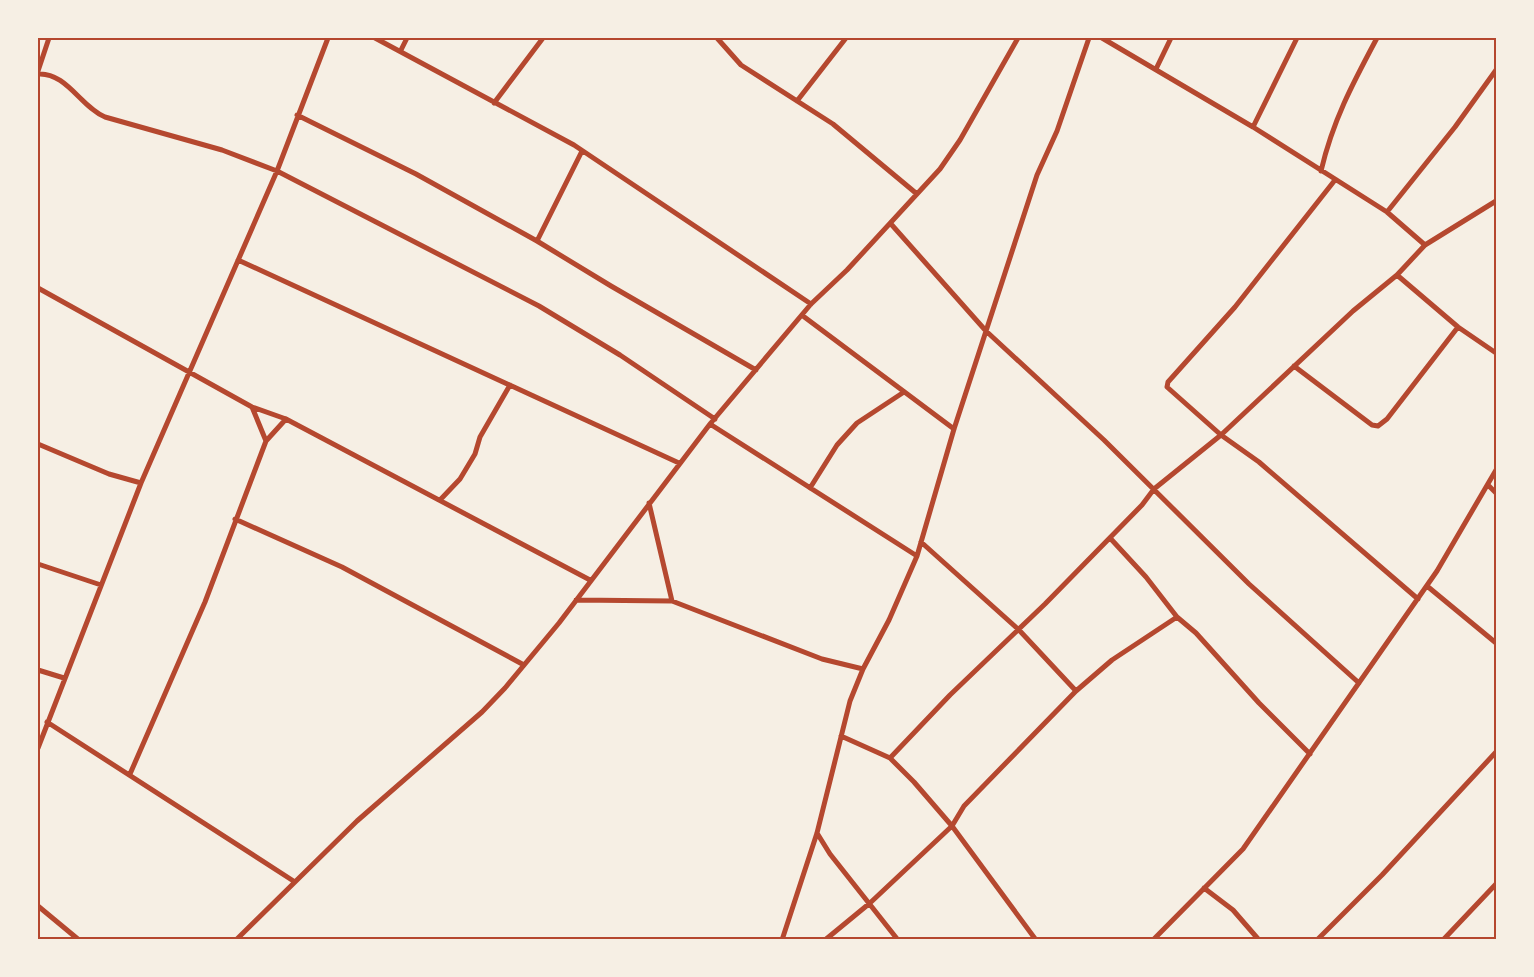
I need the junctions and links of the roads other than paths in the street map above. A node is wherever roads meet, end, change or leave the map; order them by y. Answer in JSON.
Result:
{"nodes":[{"id":1,"x":49,"y":38,"type":"edge"},
{"id":2,"x":328,"y":38,"type":"edge"},
{"id":3,"x":375,"y":38,"type":"edge"},
{"id":4,"x":407,"y":38,"type":"edge"},
{"id":5,"x":543,"y":38,"type":"edge"},
{"id":6,"x":717,"y":38,"type":"edge"},
{"id":7,"x":727,"y":38,"type":"edge"},
{"id":8,"x":846,"y":38,"type":"edge"},
{"id":9,"x":1018,"y":38,"type":"edge"},
{"id":10,"x":1089,"y":38,"type":"edge"},
{"id":11,"x":1102,"y":38,"type":"edge"},
{"id":12,"x":1171,"y":38,"type":"edge"},
{"id":13,"x":1297,"y":38,"type":"edge"},
{"id":14,"x":1377,"y":38,"type":"edge"},
{"id":15,"x":722,"y":43,"type":"junction"},
{"id":16,"x":401,"y":50,"type":"junction"},
{"id":17,"x":1156,"y":69,"type":"junction"},
{"id":18,"x":1496,"y":70,"type":"edge"},
{"id":19,"x":38,"y":72,"type":"edge"},
{"id":20,"x":798,"y":102,"type":"junction"},
{"id":21,"x":494,"y":103,"type":"junction"},
{"id":22,"x":297,"y":115,"type":"junction"},
{"id":23,"x":1253,"y":127,"type":"junction"},
{"id":24,"x":582,"y":151,"type":"junction"},
{"id":25,"x":277,"y":171,"type":"junction"},
{"id":26,"x":1321,"y":172,"type":"junction"},
{"id":27,"x":1335,"y":180,"type":"junction"},
{"id":28,"x":917,"y":194,"type":"junction"},
{"id":29,"x":1496,"y":201,"type":"edge"},
{"id":30,"x":1387,"y":212,"type":"junction"},
{"id":31,"x":891,"y":224,"type":"junction"},
{"id":32,"x":537,"y":241,"type":"junction"},
{"id":33,"x":1425,"y":245,"type":"junction"},
{"id":34,"x":238,"y":260,"type":"junction"},
{"id":35,"x":1397,"y":275,"type":"junction"},
{"id":36,"x":38,"y":288,"type":"edge"},
{"id":37,"x":812,"y":304,"type":"junction"},
{"id":38,"x":803,"y":316,"type":"junction"},
{"id":39,"x":1458,"y":327,"type":"junction"},
{"id":40,"x":986,"y":331,"type":"junction"},
{"id":41,"x":1496,"y":353,"type":"edge"},
{"id":42,"x":1294,"y":366,"type":"junction"},
{"id":43,"x":756,"y":370,"type":"junction"},
{"id":44,"x":190,"y":373,"type":"junction"},
{"id":45,"x":510,"y":384,"type":"junction"},
{"id":46,"x":904,"y":392,"type":"junction"},
{"id":47,"x":252,"y":407,"type":"junction"},
{"id":48,"x":286,"y":419,"type":"junction"},
{"id":49,"x":715,"y":419,"type":"junction"},
{"id":50,"x":710,"y":424,"type":"junction"},
{"id":51,"x":954,"y":429,"type":"junction"},
{"id":52,"x":1221,"y":435,"type":"junction"},
{"id":53,"x":266,"y":441,"type":"junction"},
{"id":54,"x":38,"y":444,"type":"edge"},
{"id":55,"x":679,"y":464,"type":"junction"},
{"id":56,"x":1496,"y":470,"type":"edge"},
{"id":57,"x":141,"y":483,"type":"junction"},
{"id":58,"x":1488,"y":485,"type":"junction"},
{"id":59,"x":810,"y":488,"type":"junction"},
{"id":60,"x":1154,"y":489,"type":"junction"},
{"id":61,"x":1496,"y":493,"type":"edge"},
{"id":62,"x":440,"y":500,"type":"junction"},
{"id":63,"x":649,"y":503,"type":"junction"},
{"id":64,"x":235,"y":519,"type":"junction"},
{"id":65,"x":1110,"y":538,"type":"junction"},
{"id":66,"x":922,"y":542,"type":"junction"},
{"id":67,"x":917,"y":556,"type":"junction"},
{"id":68,"x":38,"y":564,"type":"edge"},
{"id":69,"x":590,"y":580,"type":"junction"},
{"id":70,"x":101,"y":585,"type":"junction"},
{"id":71,"x":1427,"y":586,"type":"junction"},
{"id":72,"x":1418,"y":599,"type":"junction"},
{"id":73,"x":576,"y":600,"type":"junction"},
{"id":74,"x":672,"y":601,"type":"junction"},
{"id":75,"x":1178,"y":617,"type":"junction"},
{"id":76,"x":1019,"y":630,"type":"junction"},
{"id":77,"x":1496,"y":643,"type":"edge"},
{"id":78,"x":524,"y":666,"type":"junction"},
{"id":79,"x":863,"y":669,"type":"junction"},
{"id":80,"x":38,"y":670,"type":"edge"},
{"id":81,"x":64,"y":678,"type":"junction"},
{"id":82,"x":1359,"y":683,"type":"junction"},
{"id":83,"x":1076,"y":691,"type":"junction"},
{"id":84,"x":47,"y":722,"type":"junction"},
{"id":85,"x":841,"y":736,"type":"junction"},
{"id":86,"x":38,"y":748,"type":"edge"},
{"id":87,"x":1496,"y":752,"type":"edge"},
{"id":88,"x":1310,"y":754,"type":"junction"},
{"id":89,"x":890,"y":758,"type":"junction"},
{"id":90,"x":130,"y":774,"type":"junction"},
{"id":91,"x":952,"y":826,"type":"junction"},
{"id":92,"x":817,"y":833,"type":"junction"},
{"id":93,"x":295,"y":882,"type":"junction"},
{"id":94,"x":1496,"y":884,"type":"edge"},
{"id":95,"x":1204,"y":888,"type":"junction"},
{"id":96,"x":870,"y":903,"type":"junction"},
{"id":97,"x":38,"y":906,"type":"edge"},
{"id":98,"x":1450,"y":932,"type":"junction"},
{"id":99,"x":79,"y":940,"type":"edge"},
{"id":100,"x":236,"y":940,"type":"edge"},
{"id":101,"x":782,"y":940,"type":"edge"},
{"id":102,"x":825,"y":940,"type":"edge"},
{"id":103,"x":898,"y":940,"type":"edge"},
{"id":104,"x":1036,"y":940,"type":"edge"},
{"id":105,"x":1153,"y":940,"type":"edge"},
{"id":106,"x":1259,"y":940,"type":"edge"},
{"id":107,"x":1317,"y":940,"type":"edge"},
{"id":108,"x":1443,"y":940,"type":"edge"},
{"id":109,"x":1450,"y":940,"type":"edge"}],
"edges":[{"from":1,"to":19,"type":"street"},
{"from":2,"to":22,"type":"street"},
{"from":3,"to":16,"type":"street"},
{"from":4,"to":16,"type":"street"},
{"from":5,"to":21,"type":"street"},
{"from":6,"to":15,"type":"street"},
{"from":7,"to":15,"type":"street"},
{"from":8,"to":20,"type":"street"},
{"from":9,"to":28,"type":"street"},
{"from":10,"to":40,"type":"street"},
{"from":11,"to":17,"type":"street"},
{"from":12,"to":17,"type":"street"},
{"from":13,"to":23,"type":"street"},
{"from":14,"to":26,"type":"street"},
{"from":15,"to":20,"type":"street"},
{"from":16,"to":21,"type":"street"},
{"from":17,"to":23,"type":"street"},
{"from":18,"to":30,"type":"street"},
{"from":19,"to":25,"type":"street"},
{"from":20,"to":28,"type":"street"},
{"from":21,"to":24,"type":"street"},
{"from":22,"to":25,"type":"street"},
{"from":22,"to":32,"type":"street"},
{"from":23,"to":26,"type":"street"},
{"from":24,"to":32,"type":"street"},
{"from":24,"to":37,"type":"street"},
{"from":25,"to":34,"type":"street"},
{"from":25,"to":49,"type":"street"},
{"from":26,"to":27,"type":"street"},
{"from":27,"to":30,"type":"street"},
{"from":27,"to":52,"type":"street"},
{"from":28,"to":31,"type":"street"},
{"from":29,"to":33,"type":"street"},
{"from":30,"to":33,"type":"street"},
{"from":31,"to":37,"type":"street"},
{"from":31,"to":40,"type":"street"},
{"from":32,"to":43,"type":"street"},
{"from":33,"to":35,"type":"street"},
{"from":34,"to":44,"type":"street"},
{"from":34,"to":45,"type":"street"},
{"from":35,"to":39,"type":"street"},
{"from":35,"to":42,"type":"street"},
{"from":36,"to":44,"type":"street"},
{"from":37,"to":38,"type":"street"},
{"from":38,"to":43,"type":"street"},
{"from":38,"to":46,"type":"street"},
{"from":39,"to":41,"type":"street"},
{"from":39,"to":42,"type":"street"},
{"from":40,"to":51,"type":"street"},
{"from":40,"to":60,"type":"street"},
{"from":42,"to":52,"type":"street"},
{"from":43,"to":49,"type":"street"},
{"from":44,"to":47,"type":"street"},
{"from":44,"to":57,"type":"street"},
{"from":45,"to":55,"type":"street"},
{"from":45,"to":62,"type":"street"},
{"from":46,"to":51,"type":"street"},
{"from":46,"to":59,"type":"street"},
{"from":47,"to":48,"type":"street"},
{"from":47,"to":53,"type":"street"},
{"from":48,"to":53,"type":"street"},
{"from":48,"to":62,"type":"street"},
{"from":49,"to":50,"type":"street"},
{"from":50,"to":55,"type":"street"},
{"from":50,"to":59,"type":"street"},
{"from":51,"to":66,"type":"street"},
{"from":52,"to":60,"type":"street"},
{"from":52,"to":72,"type":"street"},
{"from":53,"to":64,"type":"street"},
{"from":54,"to":57,"type":"street"},
{"from":55,"to":63,"type":"street"},
{"from":56,"to":58,"type":"street"},
{"from":57,"to":70,"type":"street"},
{"from":58,"to":61,"type":"street"},
{"from":58,"to":71,"type":"street"},
{"from":59,"to":67,"type":"street"},
{"from":60,"to":65,"type":"street"},
{"from":60,"to":82,"type":"street"},
{"from":62,"to":69,"type":"street"},
{"from":63,"to":69,"type":"street"},
{"from":63,"to":74,"type":"street"},
{"from":64,"to":78,"type":"street"},
{"from":64,"to":90,"type":"street"},
{"from":65,"to":75,"type":"street"},
{"from":65,"to":76,"type":"street"},
{"from":66,"to":67,"type":"street"},
{"from":66,"to":76,"type":"street"},
{"from":67,"to":79,"type":"street"},
{"from":68,"to":70,"type":"street"},
{"from":69,"to":73,"type":"street"},
{"from":70,"to":81,"type":"street"},
{"from":71,"to":72,"type":"street"},
{"from":71,"to":77,"type":"street"},
{"from":72,"to":82,"type":"street"},
{"from":73,"to":74,"type":"street"},
{"from":73,"to":78,"type":"street"},
{"from":74,"to":79,"type":"street"},
{"from":75,"to":83,"type":"street"},
{"from":75,"to":88,"type":"street"},
{"from":76,"to":83,"type":"street"},
{"from":76,"to":89,"type":"street"},
{"from":78,"to":93,"type":"street"},
{"from":79,"to":85,"type":"street"},
{"from":80,"to":81,"type":"street"},
{"from":81,"to":84,"type":"street"},
{"from":82,"to":88,"type":"street"},
{"from":83,"to":91,"type":"street"},
{"from":84,"to":86,"type":"street"},
{"from":84,"to":90,"type":"street"},
{"from":85,"to":89,"type":"street"},
{"from":85,"to":92,"type":"street"},
{"from":87,"to":107,"type":"street"},
{"from":88,"to":95,"type":"street"},
{"from":89,"to":91,"type":"street"},
{"from":90,"to":93,"type":"street"},
{"from":91,"to":96,"type":"street"},
{"from":91,"to":104,"type":"street"},
{"from":92,"to":96,"type":"street"},
{"from":92,"to":101,"type":"street"},
{"from":93,"to":100,"type":"street"},
{"from":94,"to":98,"type":"street"},
{"from":95,"to":105,"type":"street"},
{"from":95,"to":106,"type":"street"},
{"from":96,"to":102,"type":"street"},
{"from":96,"to":103,"type":"street"},
{"from":97,"to":99,"type":"street"},
{"from":98,"to":108,"type":"street"},
{"from":98,"to":109,"type":"street"}]}
